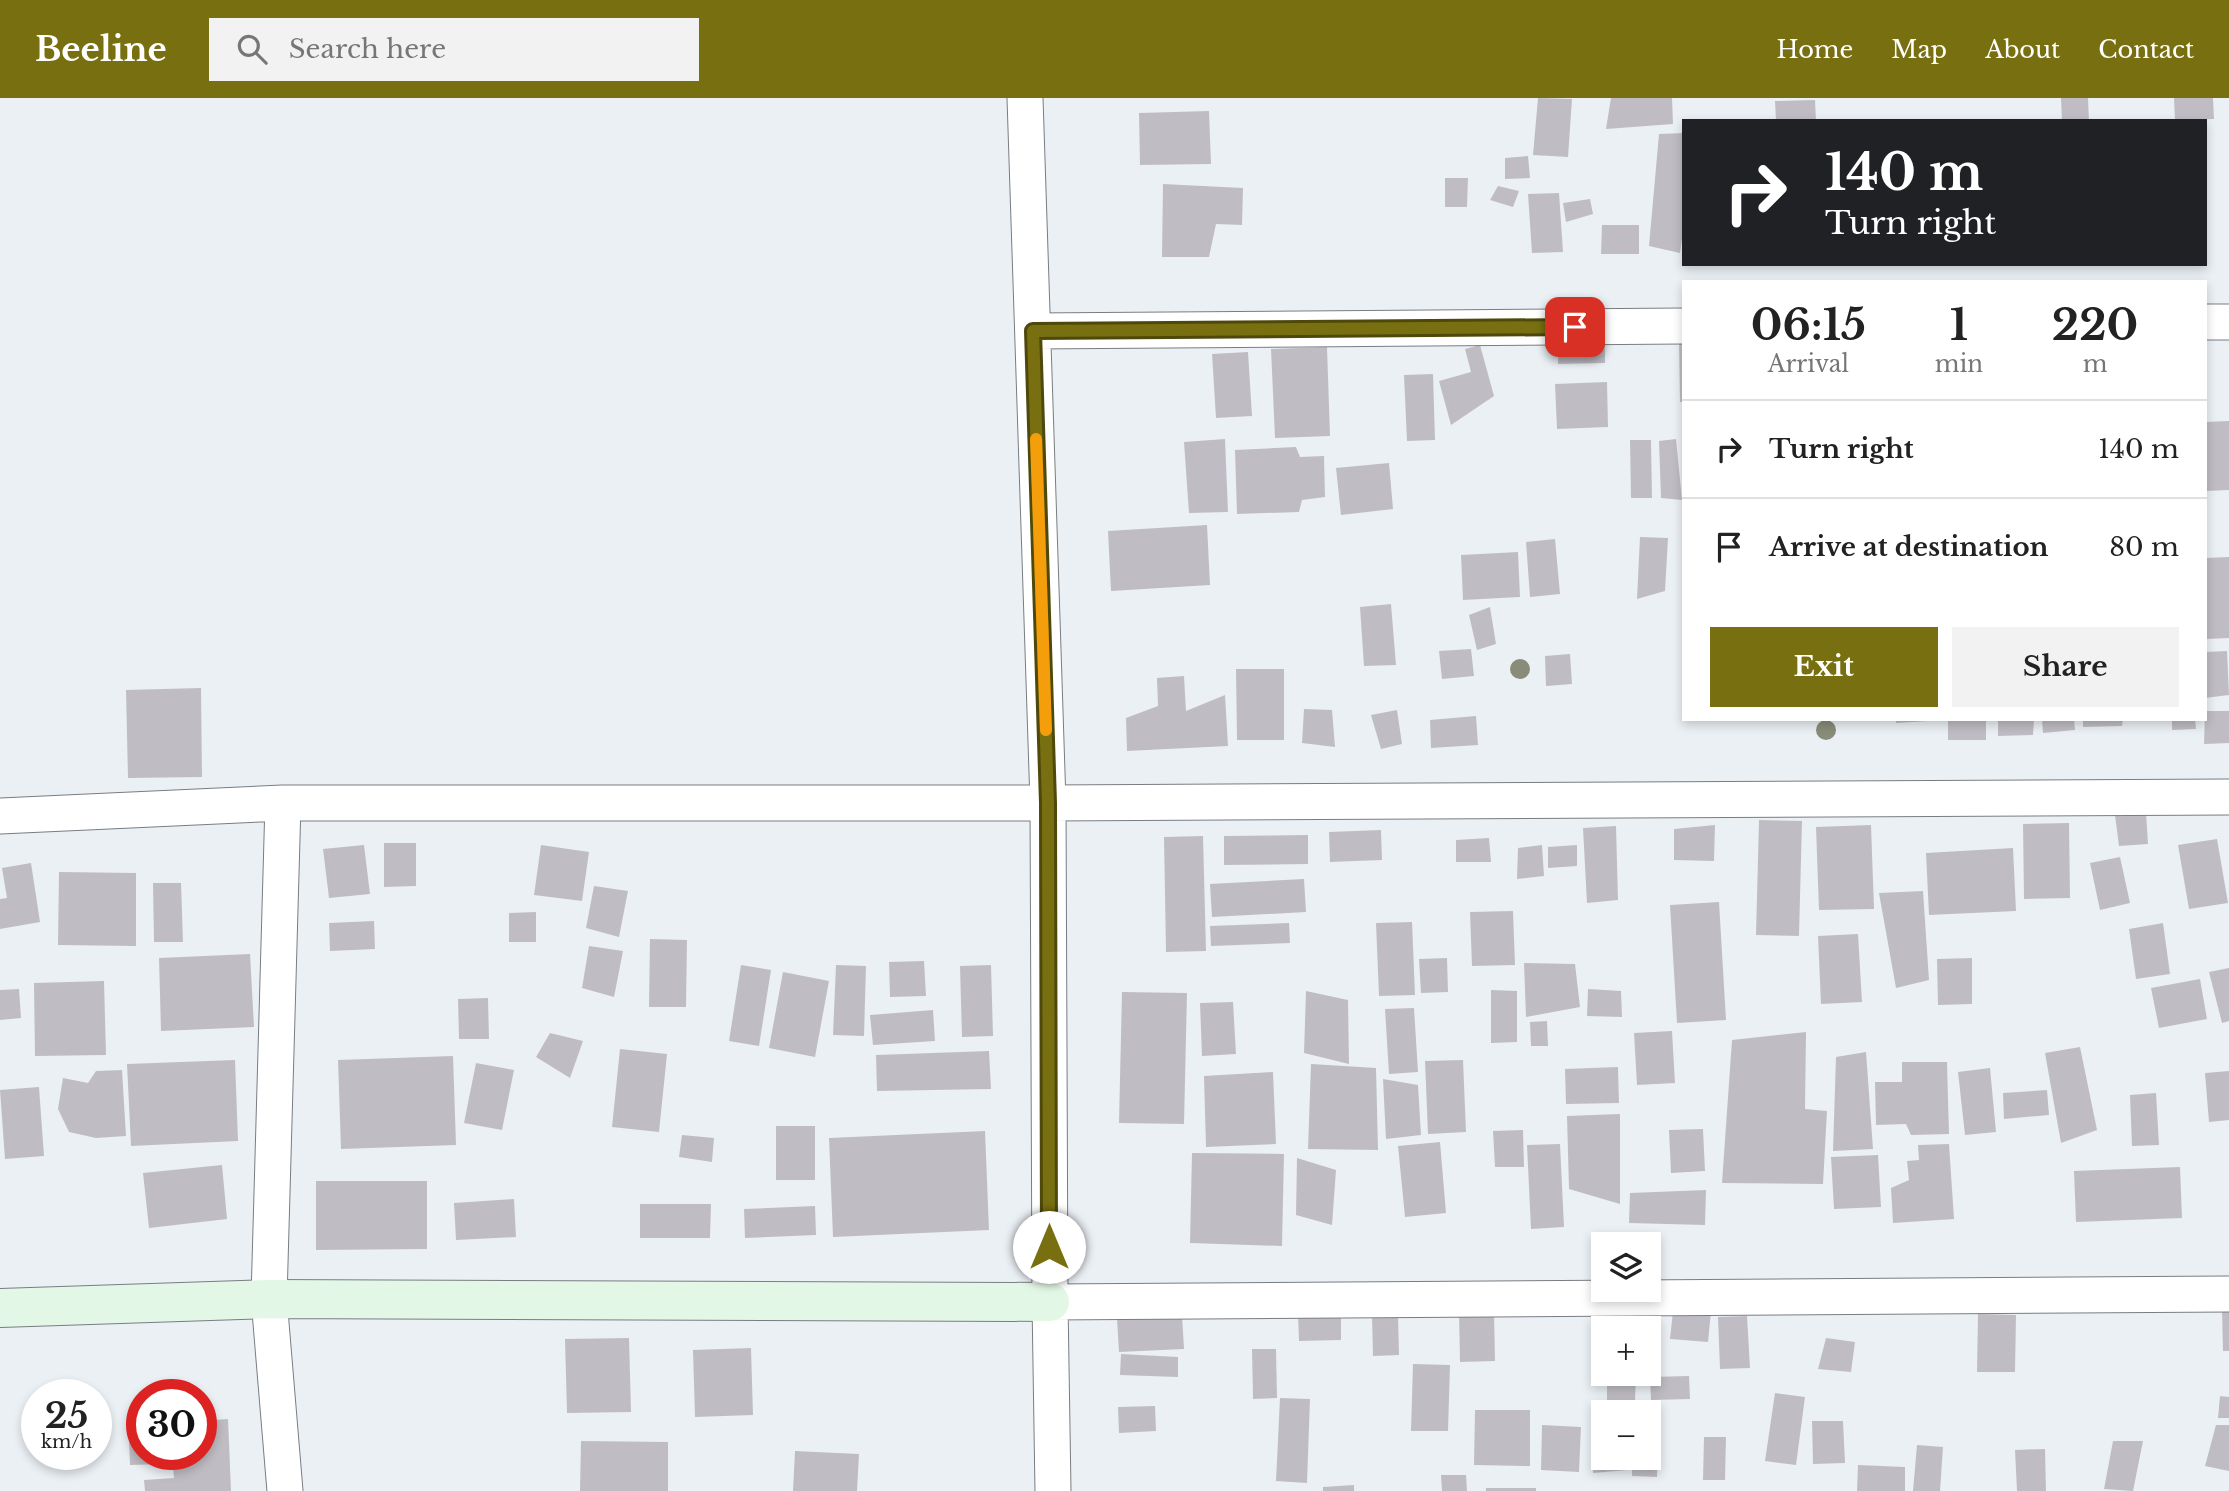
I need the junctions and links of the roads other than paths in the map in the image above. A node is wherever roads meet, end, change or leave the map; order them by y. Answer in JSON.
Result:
{"nodes":[{"id":1,"x":1025,"y":98,"type":"edge"},
{"id":2,"x":2229,"y":322,"type":"edge"},
{"id":3,"x":2207,"y":323,"type":"edge"},
{"id":4,"x":1682,"y":326,"type":"edge"},
{"id":5,"x":1033,"y":331,"type":"junction"},
{"id":6,"x":2229,"y":797,"type":"edge"},
{"id":7,"x":283,"y":803,"type":"junction"},
{"id":8,"x":1048,"y":803,"type":"junction"},
{"id":9,"x":0,"y":816,"type":"edge"},
{"id":10,"x":2229,"y":1294,"type":"edge"},
{"id":11,"x":269,"y":1299,"type":"junction"},
{"id":12,"x":1050,"y":1302,"type":"junction"},
{"id":13,"x":0,"y":1308,"type":"edge"},
{"id":14,"x":285,"y":1491,"type":"edge"},
{"id":15,"x":1053,"y":1491,"type":"edge"}],
"edges":[{"from":1,"to":5,"type":"street"},
{"from":2,"to":3,"type":"street"},
{"from":4,"to":5,"type":"street"},
{"from":5,"to":8,"type":"street"},
{"from":6,"to":8,"type":"street"},
{"from":7,"to":8,"type":"street"},
{"from":7,"to":9,"type":"street"},
{"from":7,"to":11,"type":"street"},
{"from":8,"to":12,"type":"street"},
{"from":10,"to":12,"type":"street"},
{"from":11,"to":12,"type":"street"},
{"from":11,"to":13,"type":"street"},
{"from":11,"to":14,"type":"street"},
{"from":12,"to":15,"type":"street"}]}
